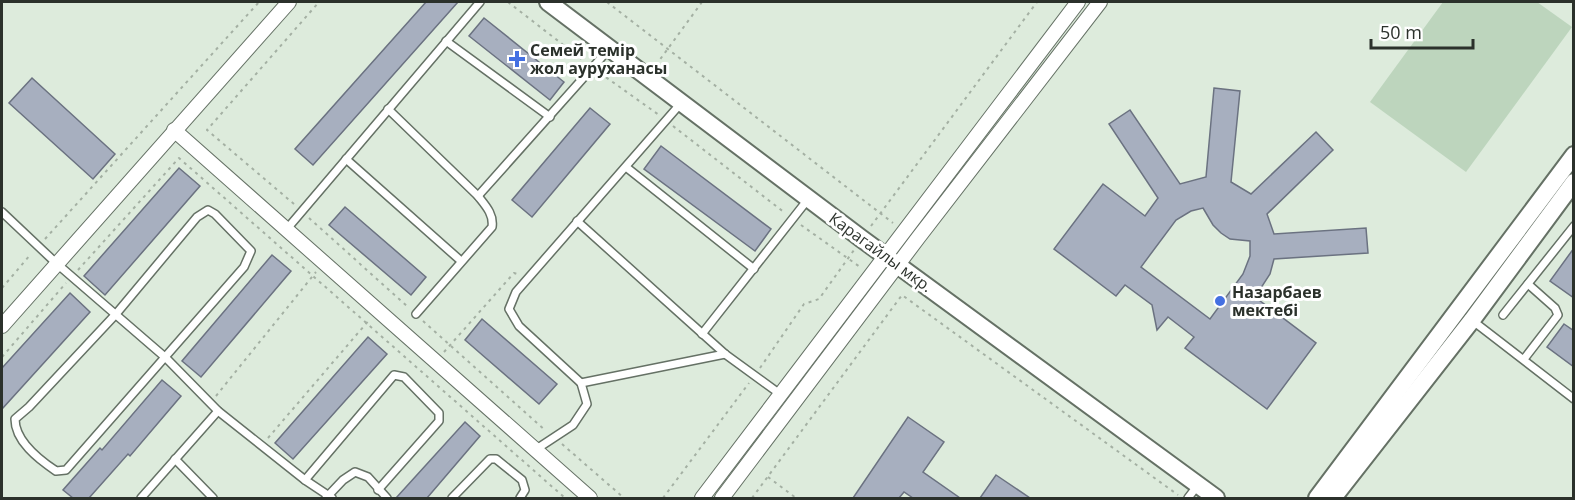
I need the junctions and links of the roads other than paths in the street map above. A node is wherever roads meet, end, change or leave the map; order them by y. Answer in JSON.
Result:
{"nodes":[{"id":1,"x":289,"y":2,"type":"edge"},
{"id":2,"x":480,"y":2,"type":"edge"},
{"id":3,"x":548,"y":2,"type":"edge"},
{"id":4,"x":1078,"y":2,"type":"edge"},
{"id":5,"x":1100,"y":2,"type":"edge"},
{"id":6,"x":446,"y":41,"type":"junction"},
{"id":7,"x":610,"y":48,"type":"junction"},
{"id":8,"x":682,"y":102,"type":"junction"},
{"id":9,"x":388,"y":109,"type":"junction"},
{"id":10,"x":550,"y":117,"type":"junction"},
{"id":11,"x":174,"y":130,"type":"junction"},
{"id":12,"x":1574,"y":155,"type":"edge"},
{"id":13,"x":346,"y":159,"type":"junction"},
{"id":14,"x":626,"y":167,"type":"junction"},
{"id":15,"x":1574,"y":182,"type":"edge"},
{"id":16,"x":478,"y":196,"type":"junction"},
{"id":17,"x":808,"y":198,"type":"junction"},
{"id":18,"x":2,"y":212,"type":"edge"},
{"id":19,"x":578,"y":221,"type":"junction"},
{"id":20,"x":1574,"y":226,"type":"edge"},
{"id":21,"x":286,"y":230,"type":"junction"},
{"id":22,"x":461,"y":261,"type":"junction"},
{"id":23,"x":892,"y":261,"type":"junction"},
{"id":24,"x":56,"y":263,"type":"junction"},
{"id":25,"x":753,"y":269,"type":"junction"},
{"id":26,"x":1528,"y":284,"type":"junction"},
{"id":27,"x":116,"y":314,"type":"junction"},
{"id":28,"x":416,"y":314,"type":"road end"},
{"id":29,"x":1503,"y":315,"type":"dead end"},
{"id":30,"x":1465,"y":316,"type":"junction"},
{"id":31,"x":2,"y":326,"type":"edge"},
{"id":32,"x":702,"y":334,"type":"junction"},
{"id":33,"x":725,"y":354,"type":"junction"},
{"id":34,"x":166,"y":358,"type":"junction"},
{"id":35,"x":1524,"y":359,"type":"junction"},
{"id":36,"x":581,"y":383,"type":"junction"},
{"id":37,"x":780,"y":394,"type":"junction"},
{"id":38,"x":1574,"y":399,"type":"edge"},
{"id":39,"x":219,"y":411,"type":"junction"},
{"id":40,"x":535,"y":450,"type":"junction"},
{"id":41,"x":176,"y":459,"type":"junction"},
{"id":42,"x":305,"y":480,"type":"junction"},
{"id":43,"x":1198,"y":485,"type":"junction"},
{"id":44,"x":378,"y":490,"type":"junction"},
{"id":45,"x":141,"y":498,"type":"edge"},
{"id":46,"x":213,"y":498,"type":"edge"},
{"id":47,"x":329,"y":498,"type":"edge"},
{"id":48,"x":387,"y":498,"type":"edge"},
{"id":49,"x":452,"y":498,"type":"edge"},
{"id":50,"x":520,"y":498,"type":"edge"},
{"id":51,"x":590,"y":498,"type":"edge"},
{"id":52,"x":702,"y":498,"type":"edge"},
{"id":53,"x":722,"y":498,"type":"edge"},
{"id":54,"x":1188,"y":498,"type":"edge"},
{"id":55,"x":1216,"y":498,"type":"edge"},
{"id":56,"x":1317,"y":498,"type":"edge"},
{"id":57,"x":1333,"y":498,"type":"edge"}],
"edges":[{"from":1,"to":11,"type":"street"},
{"from":2,"to":6,"type":"lane"},
{"from":3,"to":7,"type":"street","name":"Карагайлы мкр."},
{"from":4,"to":23,"type":"street"},
{"from":5,"to":23,"type":"street"},
{"from":6,"to":9,"type":"lane"},
{"from":6,"to":10,"type":"lane"},
{"from":7,"to":8,"type":"street","name":"Карагайлы мкр."},
{"from":7,"to":10,"type":"lane"},
{"from":8,"to":14,"type":"lane"},
{"from":8,"to":17,"type":"street","name":"Карагайлы мкр."},
{"from":9,"to":13,"type":"lane"},
{"from":9,"to":16,"type":"lane"},
{"from":10,"to":16,"type":"lane"},
{"from":11,"to":21,"type":"street"},
{"from":11,"to":24,"type":"street"},
{"from":12,"to":30,"type":"street"},
{"from":13,"to":21,"type":"lane"},
{"from":13,"to":22,"type":"lane"},
{"from":14,"to":19,"type":"lane"},
{"from":14,"to":25,"type":"lane"},
{"from":15,"to":30,"type":"street"},
{"from":16,"to":22,"type":"lane"},
{"from":17,"to":23,"type":"street","name":"Карагайлы мкр."},
{"from":17,"to":25,"type":"lane"},
{"from":18,"to":24,"type":"lane"},
{"from":19,"to":32,"type":"lane"},
{"from":19,"to":36,"type":"lane"},
{"from":20,"to":26,"type":"lane"},
{"from":21,"to":40,"type":"street"},
{"from":22,"to":28,"type":"lane"},
{"from":23,"to":37,"type":"street"},
{"from":23,"to":43,"type":"street","name":"Карагайлы мкр."},
{"from":23,"to":53,"type":"street"},
{"from":24,"to":27,"type":"lane"},
{"from":24,"to":31,"type":"street"},
{"from":25,"to":32,"type":"lane"},
{"from":26,"to":29,"type":"lane"},
{"from":26,"to":35,"type":"lane"},
{"from":27,"to":34,"type":"lane"},
{"from":27,"to":34,"type":"lane"},
{"from":27,"to":34,"type":"lane"},
{"from":30,"to":35,"type":"lane"},
{"from":30,"to":56,"type":"street"},
{"from":30,"to":57,"type":"street"},
{"from":32,"to":33,"type":"lane"},
{"from":33,"to":36,"type":"lane"},
{"from":33,"to":37,"type":"lane"},
{"from":34,"to":39,"type":"lane"},
{"from":35,"to":38,"type":"lane"},
{"from":36,"to":40,"type":"lane"},
{"from":37,"to":52,"type":"street"},
{"from":39,"to":41,"type":"lane"},
{"from":39,"to":42,"type":"lane"},
{"from":40,"to":51,"type":"street"},
{"from":41,"to":45,"type":"lane"},
{"from":41,"to":46,"type":"lane"},
{"from":42,"to":44,"type":"lane"},
{"from":42,"to":47,"type":"lane"},
{"from":43,"to":54,"type":"lane"},
{"from":43,"to":55,"type":"street","name":"Карагайлы мкр."},
{"from":44,"to":47,"type":"lane"},
{"from":44,"to":48,"type":"lane"},
{"from":49,"to":50,"type":"lane"}]}
